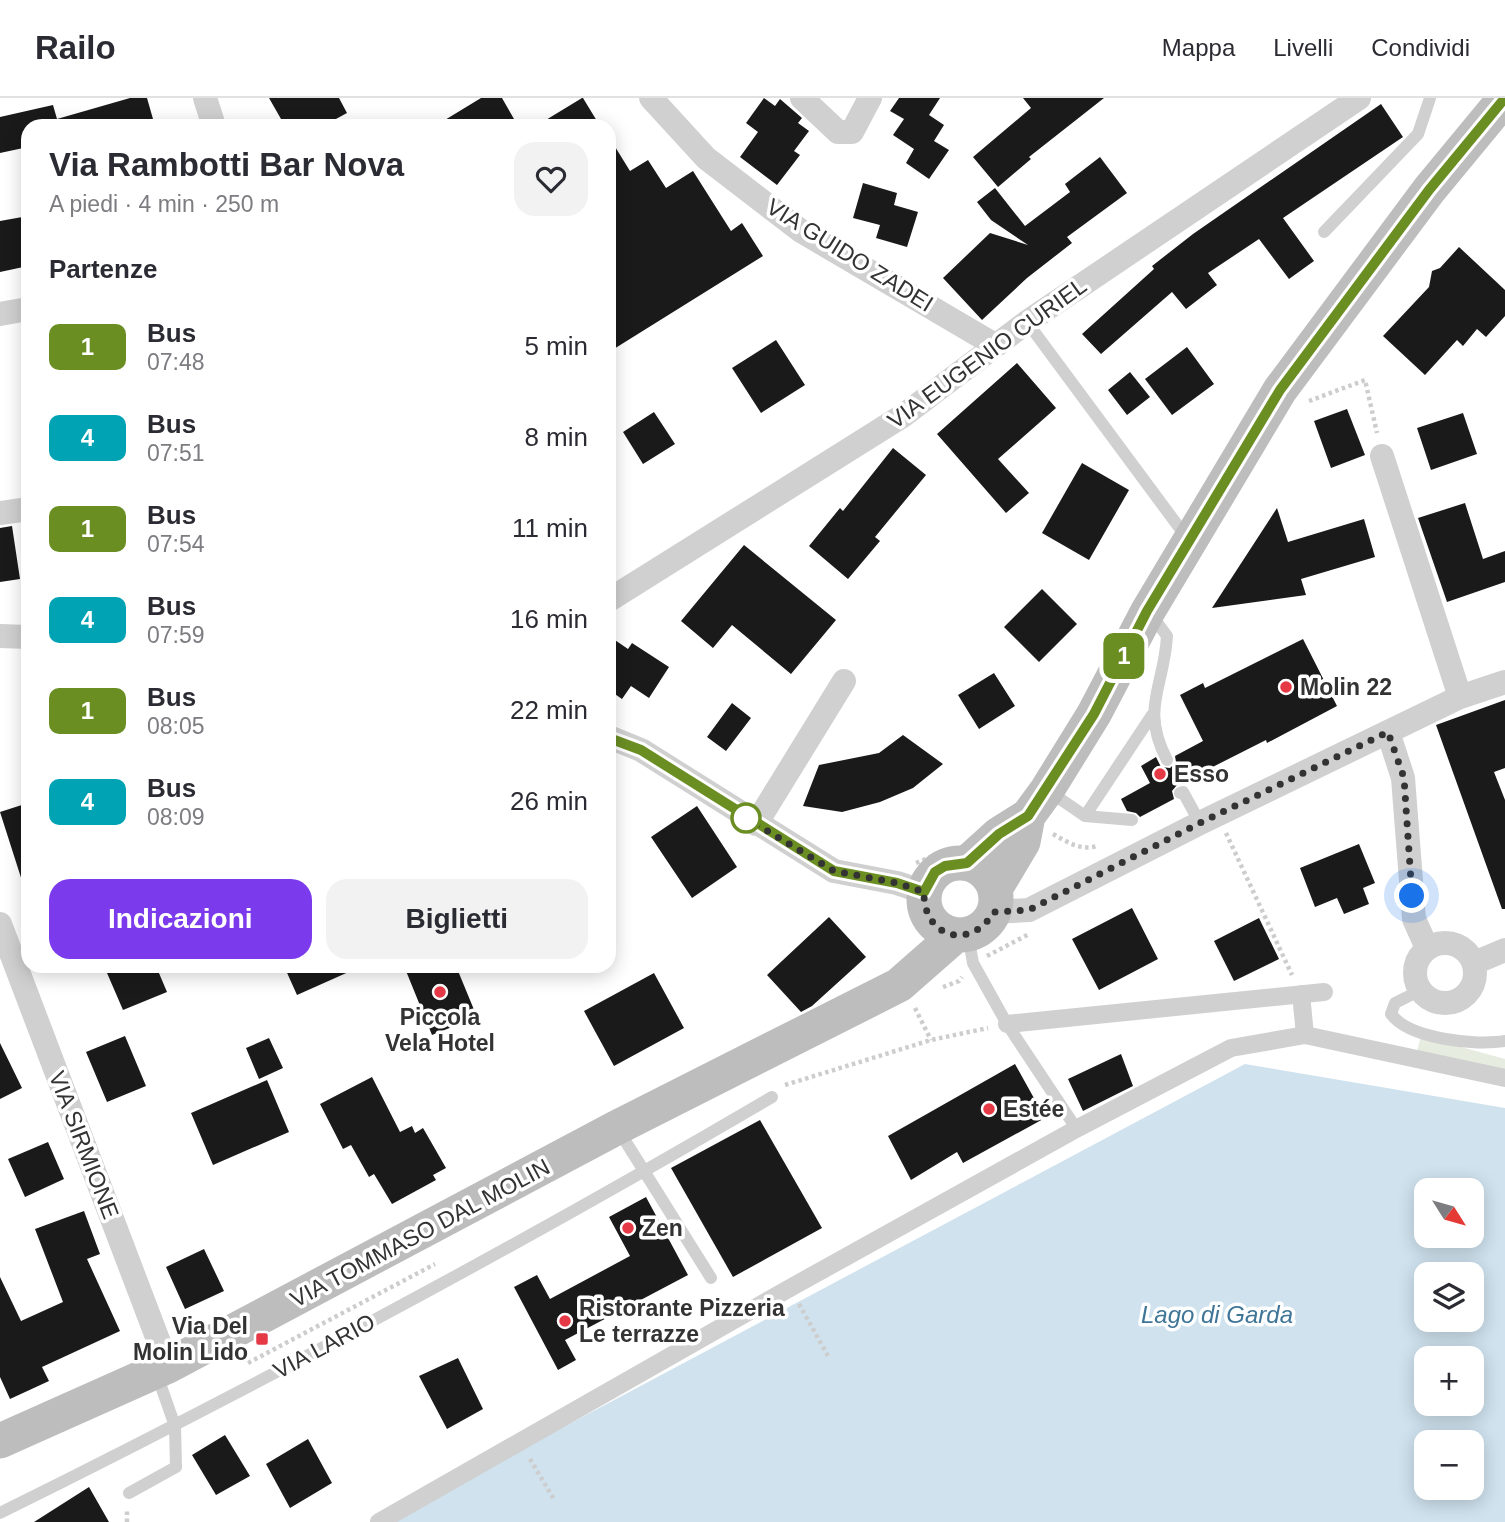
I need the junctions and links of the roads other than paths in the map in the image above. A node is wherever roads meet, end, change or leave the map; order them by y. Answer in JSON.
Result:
{"nodes":[{"id":1,"x":205,"y":98,"type":"edge"},
{"id":2,"x":651,"y":98,"type":"edge"},
{"id":3,"x":802,"y":98,"type":"edge"},
{"id":4,"x":870,"y":98,"type":"edge"},
{"id":5,"x":1359,"y":98,"type":"edge"},
{"id":6,"x":1430,"y":98,"type":"edge"},
{"id":7,"x":1505,"y":98,"type":"edge"},
{"id":8,"x":212,"y":119,"type":"edge"},
{"id":9,"x":1324,"y":232,"type":"dead end"},
{"id":10,"x":21,"y":310,"type":"edge"},
{"id":11,"x":0,"y":314,"type":"edge"},
{"id":12,"x":1027,"y":322,"type":"junction"},
{"id":13,"x":995,"y":345,"type":"junction"},
{"id":14,"x":1382,"y":456,"type":"road end"},
{"id":15,"x":21,"y":510,"type":"edge"},
{"id":16,"x":0,"y":513,"type":"edge"},
{"id":17,"x":1189,"y":541,"type":"junction"},
{"id":18,"x":616,"y":596,"type":"edge"},
{"id":19,"x":1147,"y":611,"type":"junction"},
{"id":20,"x":0,"y":636,"type":"edge"},
{"id":21,"x":21,"y":637,"type":"edge"},
{"id":22,"x":844,"y":681,"type":"dead end"},
{"id":23,"x":1505,"y":682,"type":"edge"},
{"id":24,"x":1460,"y":697,"type":"junction"},
{"id":25,"x":1152,"y":715,"type":"junction"},
{"id":26,"x":1388,"y":732,"type":"junction"},
{"id":27,"x":616,"y":740,"type":"edge"},
{"id":28,"x":1167,"y":760,"type":"dead end"},
{"id":29,"x":1181,"y":793,"type":"dead end"},
{"id":30,"x":1037,"y":803,"type":"junction"},
{"id":31,"x":1085,"y":816,"type":"junction"},
{"id":32,"x":1132,"y":820,"type":"dead end"},
{"id":33,"x":755,"y":824,"type":"junction"},
{"id":34,"x":1207,"y":831,"type":"junction"},
{"id":35,"x":967,"y":863,"type":"junction"},
{"id":36,"x":995,"y":900,"type":"junction"},
{"id":37,"x":0,"y":924,"type":"edge"},
{"id":38,"x":950,"y":928,"type":"junction"},
{"id":39,"x":1427,"y":948,"type":"junction"},
{"id":40,"x":1505,"y":950,"type":"edge"},
{"id":41,"x":1474,"y":963,"type":"junction"},
{"id":42,"x":1421,"y":990,"type":"junction"},
{"id":43,"x":1324,"y":992,"type":"dead end"},
{"id":44,"x":1301,"y":994,"type":"junction"},
{"id":45,"x":1007,"y":1024,"type":"junction"},
{"id":46,"x":1305,"y":1035,"type":"junction"},
{"id":47,"x":1505,"y":1041,"type":"edge"},
{"id":48,"x":1505,"y":1078,"type":"edge"},
{"id":49,"x":772,"y":1097,"type":"dead end"},
{"id":50,"x":1072,"y":1122,"type":"dead end"},
{"id":51,"x":617,"y":1128,"type":"junction"},
{"id":52,"x":644,"y":1172,"type":"junction"},
{"id":53,"x":711,"y":1278,"type":"dead end"},
{"id":54,"x":162,"y":1369,"type":"junction"},
{"id":55,"x":175,"y":1426,"type":"junction"},
{"id":56,"x":0,"y":1441,"type":"edge"},
{"id":57,"x":129,"y":1493,"type":"dead end"},
{"id":58,"x":0,"y":1513,"type":"edge"},
{"id":59,"x":379,"y":1522,"type":"edge"}],
"edges":[{"from":1,"to":8,"type":"street"},
{"from":2,"to":13,"type":"street","name":"VIA GUIDO ZADEI"},
{"from":3,"to":4,"type":"street"},
{"from":5,"to":12,"type":"street","name":"VIA EUGENIO CURIEL"},
{"from":6,"to":9,"type":"lane"},
{"from":7,"to":17,"type":"main road"},
{"from":10,"to":11,"type":"street"},
{"from":12,"to":13,"type":"street","name":"VIA EUGENIO CURIEL"},
{"from":12,"to":17,"type":"lane"},
{"from":13,"to":18,"type":"street","name":"VIA EUGENIO CURIEL"},
{"from":14,"to":24,"type":"street"},
{"from":15,"to":16,"type":"street"},
{"from":17,"to":19,"type":"main road"},
{"from":19,"to":25,"type":"lane"},
{"from":19,"to":30,"type":"main road"},
{"from":20,"to":21,"type":"street"},
{"from":22,"to":33,"type":"street"},
{"from":23,"to":24,"type":"street"},
{"from":24,"to":26,"type":"street"},
{"from":25,"to":28,"type":"lane"},
{"from":25,"to":31,"type":"lane"},
{"from":26,"to":34,"type":"street"},
{"from":26,"to":39,"type":"street"},
{"from":27,"to":33,"type":"street"},
{"from":29,"to":34,"type":"lane"},
{"from":30,"to":31,"type":"lane"},
{"from":30,"to":35,"type":"main road"},
{"from":30,"to":36,"type":"main road"},
{"from":31,"to":32,"type":"lane"},
{"from":33,"to":38,"type":"street"},
{"from":34,"to":36,"type":"street"},
{"from":35,"to":36,"type":"main road"},
{"from":35,"to":38,"type":"main road"},
{"from":36,"to":38,"type":"main road"},
{"from":37,"to":54,"type":"street","name":"VIA SIRMIONE"},
{"from":38,"to":45,"type":"lane"},
{"from":38,"to":51,"type":"main road","name":"VIA TOMMASO DAL MOLIN"},
{"from":39,"to":41,"type":"street"},
{"from":39,"to":42,"type":"street"},
{"from":40,"to":41,"type":"street"},
{"from":41,"to":42,"type":"street"},
{"from":42,"to":47,"type":"lane"},
{"from":43,"to":44,"type":"street"},
{"from":44,"to":45,"type":"street"},
{"from":44,"to":46,"type":"street"},
{"from":45,"to":50,"type":"lane"},
{"from":46,"to":48,"type":"street"},
{"from":46,"to":59,"type":"street"},
{"from":49,"to":52,"type":"lane","name":"VIA LARIO"},
{"from":51,"to":52,"type":"lane"},
{"from":51,"to":54,"type":"main road","name":"VIA TOMMASO DAL MOLIN"},
{"from":52,"to":53,"type":"lane"},
{"from":52,"to":55,"type":"lane","name":"VIA LARIO"},
{"from":54,"to":55,"type":"lane"},
{"from":54,"to":56,"type":"main road","name":"VIA TOMMASO DAL MOLIN"},
{"from":55,"to":57,"type":"lane"},
{"from":55,"to":58,"type":"lane","name":"VIA LARIO"}]}
